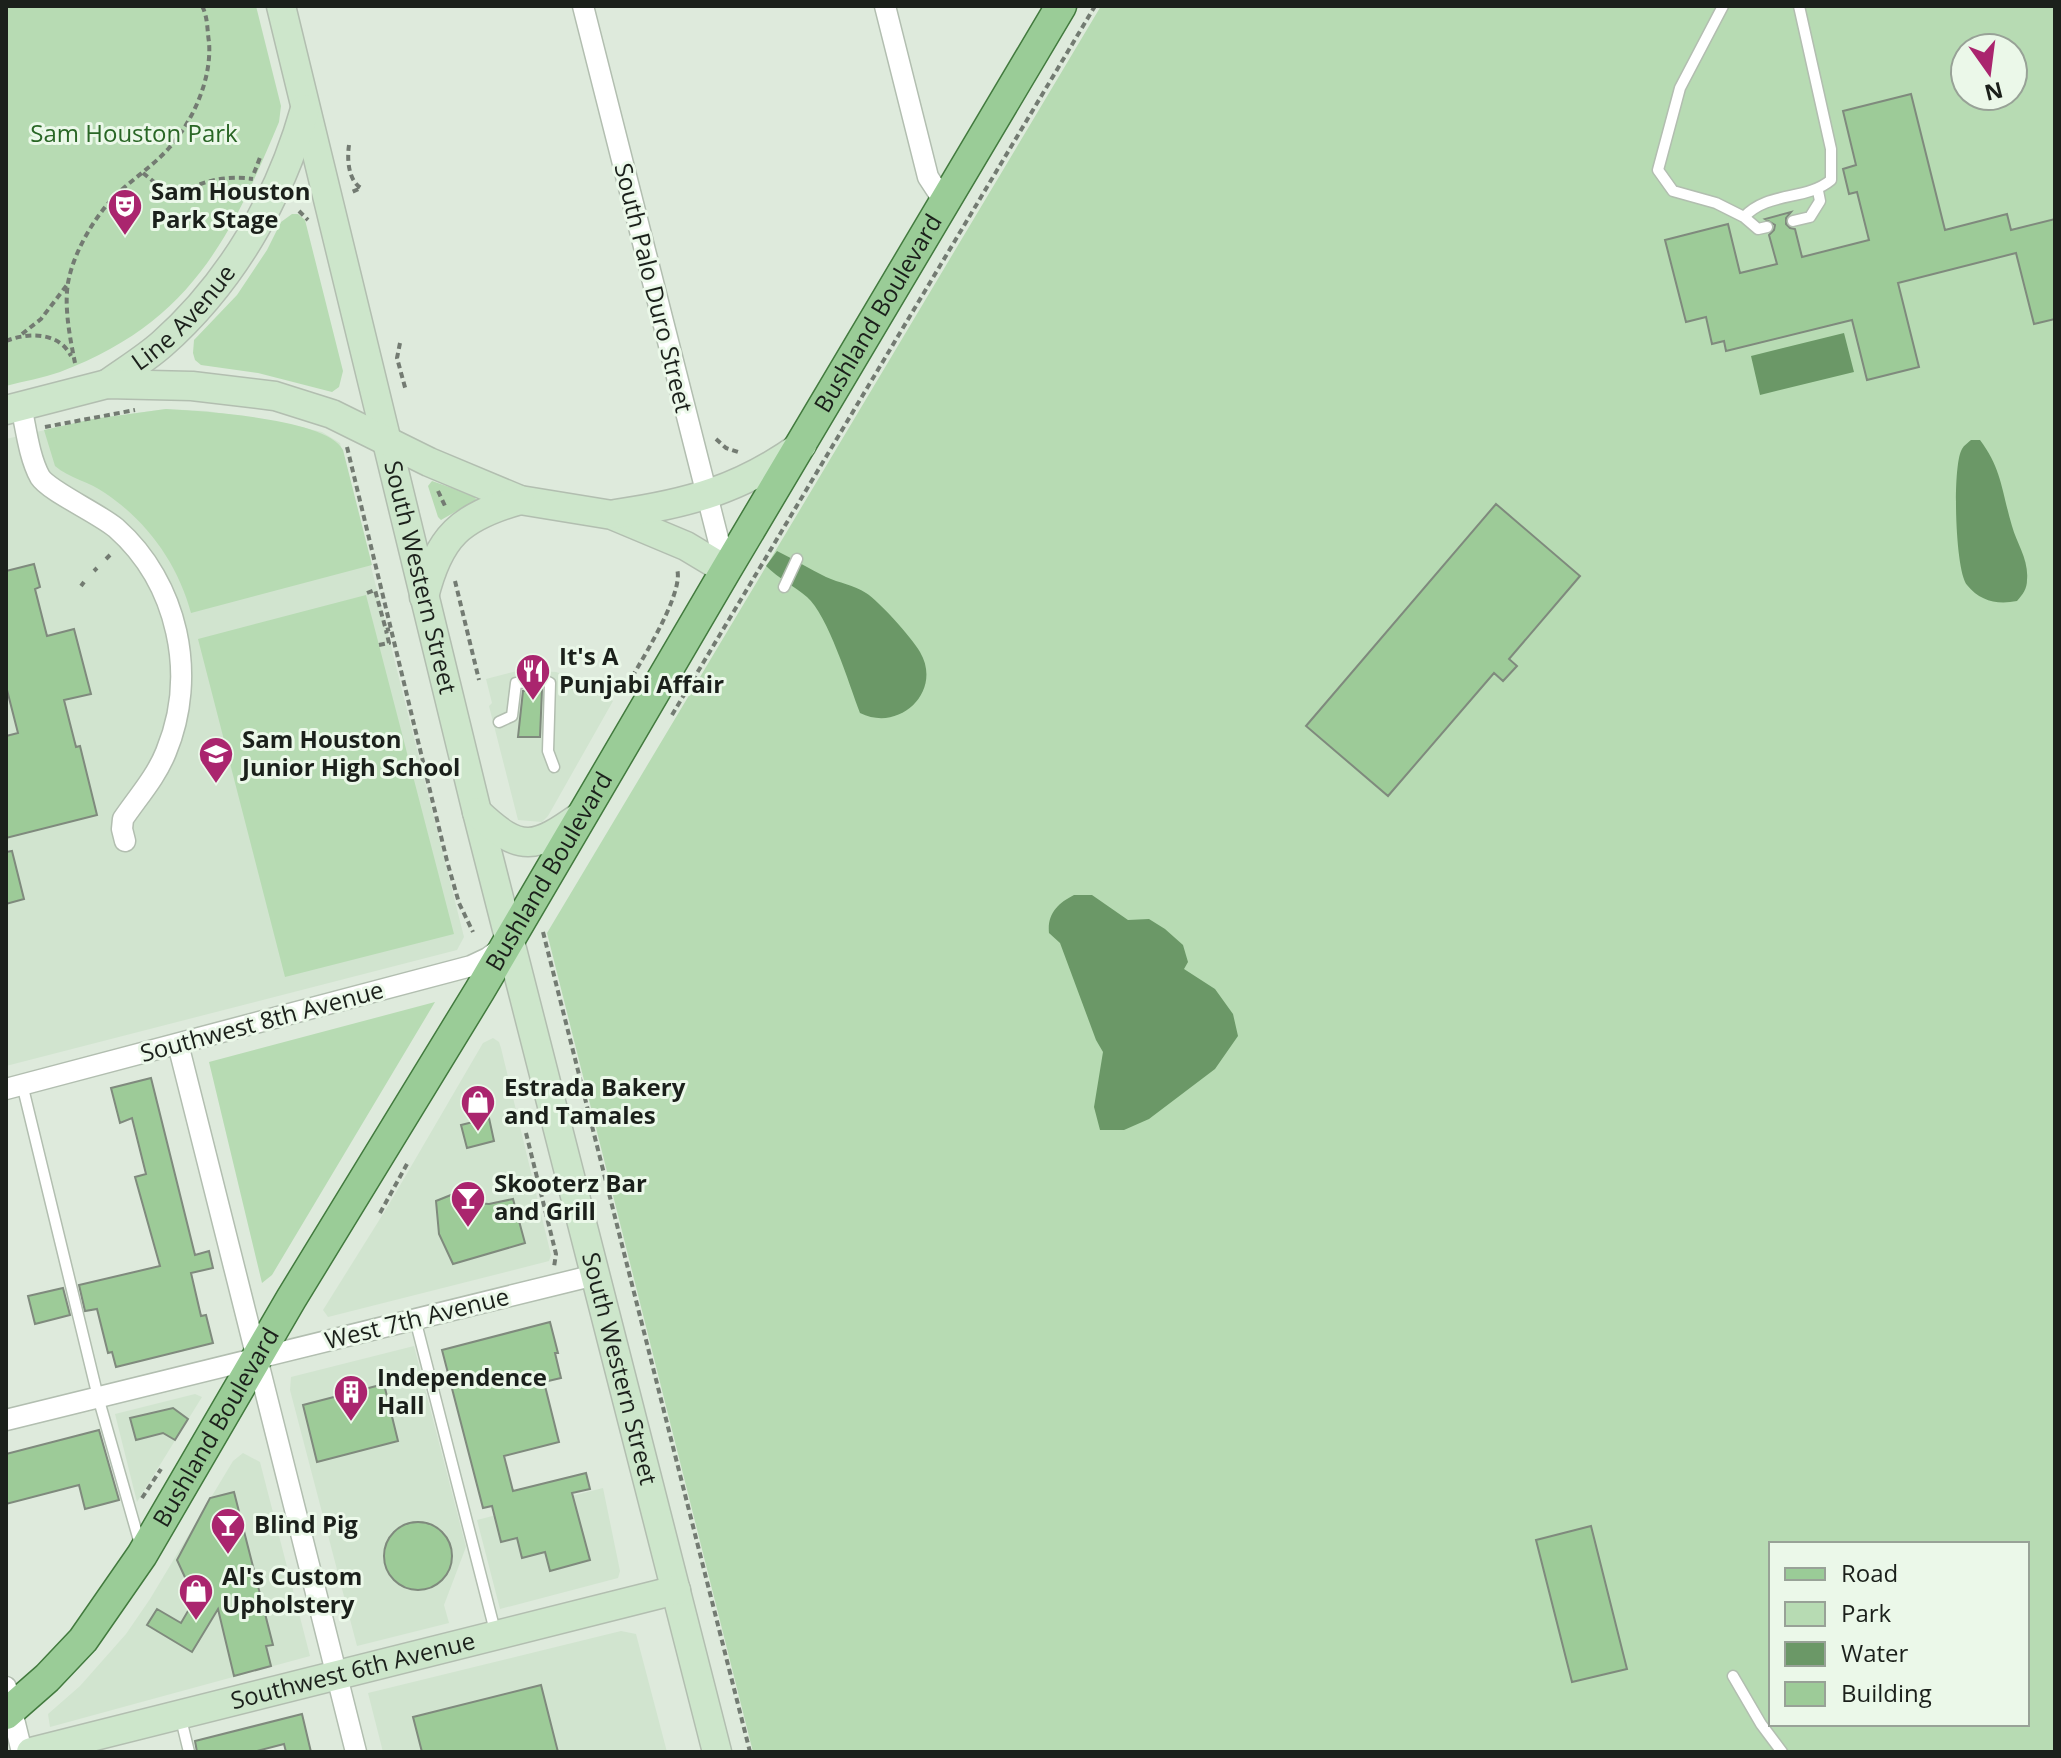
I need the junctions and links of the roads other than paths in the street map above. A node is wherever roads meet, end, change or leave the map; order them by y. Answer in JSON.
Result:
{"nodes":[{"id":1,"x":281,"y":6,"type":"edge"},
{"id":2,"x":583,"y":6,"type":"edge"},
{"id":3,"x":885,"y":6,"type":"edge"},
{"id":4,"x":1061,"y":6,"type":"edge"},
{"id":5,"x":1723,"y":6,"type":"edge"},
{"id":6,"x":1799,"y":6,"type":"edge"},
{"id":7,"x":306,"y":107,"type":"junction"},
{"id":8,"x":1818,"y":191,"type":"junction"},
{"id":9,"x":945,"y":203,"type":"junction"},
{"id":10,"x":1744,"y":217,"type":"junction"},
{"id":11,"x":1793,"y":221,"type":"dead end"},
{"id":12,"x":1767,"y":227,"type":"dead end"},
{"id":13,"x":107,"y":384,"type":"junction"},
{"id":14,"x":13,"y":408,"type":"edge"},
{"id":15,"x":387,"y":440,"type":"junction"},
{"id":16,"x":802,"y":444,"type":"junction"},
{"id":17,"x":707,"y":496,"type":"junction"},
{"id":18,"x":520,"y":500,"type":"junction"},
{"id":19,"x":612,"y":515,"type":"junction"},
{"id":20,"x":797,"y":559,"type":"dead end"},
{"id":21,"x":726,"y":570,"type":"junction"},
{"id":22,"x":784,"y":587,"type":"dead end"},
{"id":23,"x":424,"y":598,"type":"junction"},
{"id":24,"x":499,"y":722,"type":"dead end"},
{"id":25,"x":554,"y":767,"type":"dead end"},
{"id":26,"x":477,"y":812,"type":"junction"},
{"id":27,"x":582,"y":815,"type":"junction"},
{"id":28,"x":125,"y":841,"type":"dead end"},
{"id":29,"x":510,"y":939,"type":"junction"},
{"id":30,"x":178,"y":1044,"type":"junction"},
{"id":31,"x":14,"y":1086,"type":"edge"},
{"id":32,"x":595,"y":1275,"type":"junction"},
{"id":33,"x":415,"y":1319,"type":"junction"},
{"id":34,"x":258,"y":1357,"type":"junction"},
{"id":35,"x":98,"y":1397,"type":"junction"},
{"id":36,"x":6,"y":1420,"type":"edge"},
{"id":37,"x":142,"y":1555,"type":"junction"},
{"id":38,"x":676,"y":1590,"type":"junction"},
{"id":39,"x":496,"y":1634,"type":"junction"},
{"id":40,"x":336,"y":1674,"type":"junction"},
{"id":41,"x":1733,"y":1676,"type":"dead end"},
{"id":42,"x":8,"y":1704,"type":"edge"},
{"id":43,"x":179,"y":1714,"type":"junction"},
{"id":44,"x":22,"y":1752,"type":"edge"},
{"id":45,"x":31,"y":1752,"type":"edge"},
{"id":46,"x":189,"y":1752,"type":"edge"},
{"id":47,"x":356,"y":1752,"type":"edge"},
{"id":48,"x":717,"y":1752,"type":"edge"},
{"id":49,"x":1782,"y":1752,"type":"edge"}],
"edges":[{"from":1,"to":7,"type":"main road","name":"South Western Street"},
{"from":2,"to":17,"type":"street","name":"South Palo Duro Street"},
{"from":3,"to":9,"type":"street"},
{"from":4,"to":9,"type":"main road","name":"Bushland Boulevard"},
{"from":5,"to":10,"type":"lane"},
{"from":6,"to":8,"type":"lane"},
{"from":7,"to":13,"type":"main road","name":"Line Avenue"},
{"from":7,"to":15,"type":"main road","name":"South Western Street"},
{"from":8,"to":10,"type":"lane"},
{"from":8,"to":11,"type":"lane"},
{"from":9,"to":16,"type":"main road","name":"Bushland Boulevard"},
{"from":10,"to":12,"type":"lane"},
{"from":13,"to":14,"type":"main road","name":"Line Avenue"},
{"from":13,"to":15,"type":"main road","name":"Line Avenue"},
{"from":14,"to":28,"type":"street"},
{"from":15,"to":18,"type":"main road","name":"Line Avenue"},
{"from":15,"to":23,"type":"main road","name":"South Western Street"},
{"from":16,"to":17,"type":"main road"},
{"from":16,"to":21,"type":"main road","name":"Bushland Boulevard"},
{"from":17,"to":19,"type":"main road"},
{"from":17,"to":21,"type":"street","name":"South Palo Duro Street"},
{"from":18,"to":19,"type":"main road","name":"Line Avenue"},
{"from":18,"to":23,"type":"main road"},
{"from":19,"to":21,"type":"main road"},
{"from":20,"to":22,"type":"lane"},
{"from":21,"to":27,"type":"main road","name":"Bushland Boulevard"},
{"from":23,"to":26,"type":"main road","name":"South Western Street"},
{"from":24,"to":25,"type":"lane"},
{"from":26,"to":27,"type":"main road"},
{"from":26,"to":29,"type":"main road","name":"South Western Street"},
{"from":27,"to":29,"type":"main road","name":"Bushland Boulevard"},
{"from":29,"to":30,"type":"street","name":"Southwest 8th Avenue"},
{"from":29,"to":32,"type":"main road","name":"South Western Street"},
{"from":29,"to":34,"type":"main road","name":"Bushland Boulevard"},
{"from":30,"to":31,"type":"street","name":"Southwest 8th Avenue"},
{"from":30,"to":34,"type":"street"},
{"from":31,"to":35,"type":"lane"},
{"from":32,"to":33,"type":"street","name":"West 7th Avenue"},
{"from":32,"to":38,"type":"main road","name":"South Western Street"},
{"from":33,"to":34,"type":"street","name":"West 7th Avenue"},
{"from":33,"to":39,"type":"lane"},
{"from":34,"to":35,"type":"street","name":"West 7th Avenue"},
{"from":34,"to":37,"type":"main road","name":"Bushland Boulevard"},
{"from":34,"to":40,"type":"street"},
{"from":35,"to":36,"type":"street","name":"West 7th Avenue"},
{"from":35,"to":37,"type":"lane"},
{"from":37,"to":42,"type":"main road","name":"Bushland Boulevard"},
{"from":38,"to":39,"type":"main road","name":"Southwest 6th Avenue"},
{"from":38,"to":48,"type":"main road","name":"South Western Street"},
{"from":39,"to":40,"type":"main road","name":"Southwest 6th Avenue"},
{"from":40,"to":43,"type":"main road","name":"Southwest 6th Avenue"},
{"from":40,"to":47,"type":"street"},
{"from":41,"to":49,"type":"lane"},
{"from":42,"to":44,"type":"street"},
{"from":43,"to":45,"type":"main road","name":"Southwest 6th Avenue"},
{"from":43,"to":46,"type":"lane"}]}
